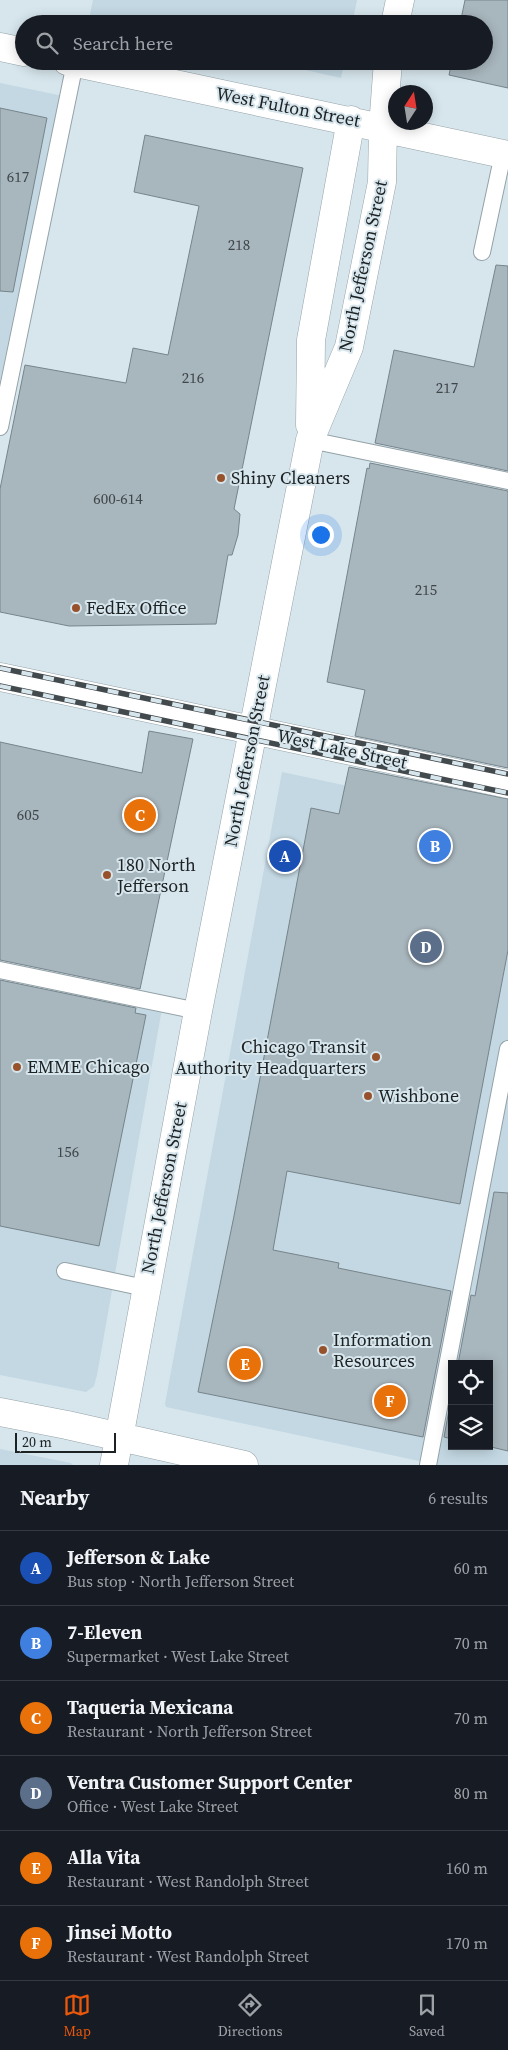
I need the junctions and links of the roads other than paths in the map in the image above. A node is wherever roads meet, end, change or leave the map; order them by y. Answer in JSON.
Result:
{"nodes":[{"id":1,"x":400,"y":0,"type":"edge"},
{"id":2,"x":397,"y":15,"type":"edge"},
{"id":3,"x":0,"y":47,"type":"edge"},
{"id":4,"x":15,"y":50,"type":"edge"},
{"id":5,"x":69,"y":70,"type":"edge"},
{"id":6,"x":110,"y":70,"type":"edge"},
{"id":7,"x":387,"y":70,"type":"edge"},
{"id":8,"x":351,"y":120,"type":"junction"},
{"id":9,"x":382,"y":127,"type":"junction"},
{"id":10,"x":505,"y":154,"type":"edge"},
{"id":11,"x":482,"y":252,"type":"dead end"},
{"id":12,"x":0,"y":428,"type":"edge"},
{"id":13,"x":310,"y":440,"type":"junction"},
{"id":14,"x":508,"y":482,"type":"edge"},
{"id":15,"x":0,"y":677,"type":"edge"},
{"id":16,"x":253,"y":729,"type":"junction"},
{"id":17,"x":508,"y":784,"type":"edge"},
{"id":18,"x":0,"y":970,"type":"edge"},
{"id":19,"x":198,"y":1011,"type":"junction"},
{"id":20,"x":508,"y":1049,"type":"edge"},
{"id":21,"x":65,"y":1272,"type":"dead end"},
{"id":22,"x":145,"y":1288,"type":"junction"},
{"id":23,"x":0,"y":1412,"type":"edge"},
{"id":24,"x":118,"y":1437,"type":"junction"},
{"id":25,"x":114,"y":1465,"type":"edge"},
{"id":26,"x":244,"y":1465,"type":"edge"},
{"id":27,"x":428,"y":1465,"type":"edge"}],
"edges":[{"from":1,"to":2,"type":"main road"},
{"from":3,"to":4,"type":"main road"},
{"from":5,"to":12,"type":"lane"},
{"from":6,"to":8,"type":"main road","name":"West Fulton Street"},
{"from":7,"to":9,"type":"main road","name":"North Jefferson Street"},
{"from":8,"to":9,"type":"main road","name":"West Fulton Street"},
{"from":8,"to":13,"type":"main road"},
{"from":9,"to":10,"type":"main road","name":"West Fulton Street"},
{"from":9,"to":13,"type":"main road","name":"North Jefferson Street"},
{"from":10,"to":11,"type":"lane"},
{"from":13,"to":14,"type":"lane"},
{"from":13,"to":16,"type":"main road","name":"North Jefferson Street"},
{"from":15,"to":16,"type":"main road","name":"West Lake Street"},
{"from":16,"to":17,"type":"main road","name":"West Lake Street"},
{"from":16,"to":19,"type":"main road","name":"North Jefferson Street"},
{"from":18,"to":19,"type":"lane"},
{"from":19,"to":22,"type":"main road","name":"North Jefferson Street"},
{"from":20,"to":27,"type":"lane"},
{"from":21,"to":22,"type":"lane"},
{"from":22,"to":24,"type":"main road","name":"North Jefferson Street"},
{"from":23,"to":24,"type":"main road"},
{"from":24,"to":25,"type":"main road","name":"North Jefferson Street"},
{"from":24,"to":26,"type":"main road"}]}
